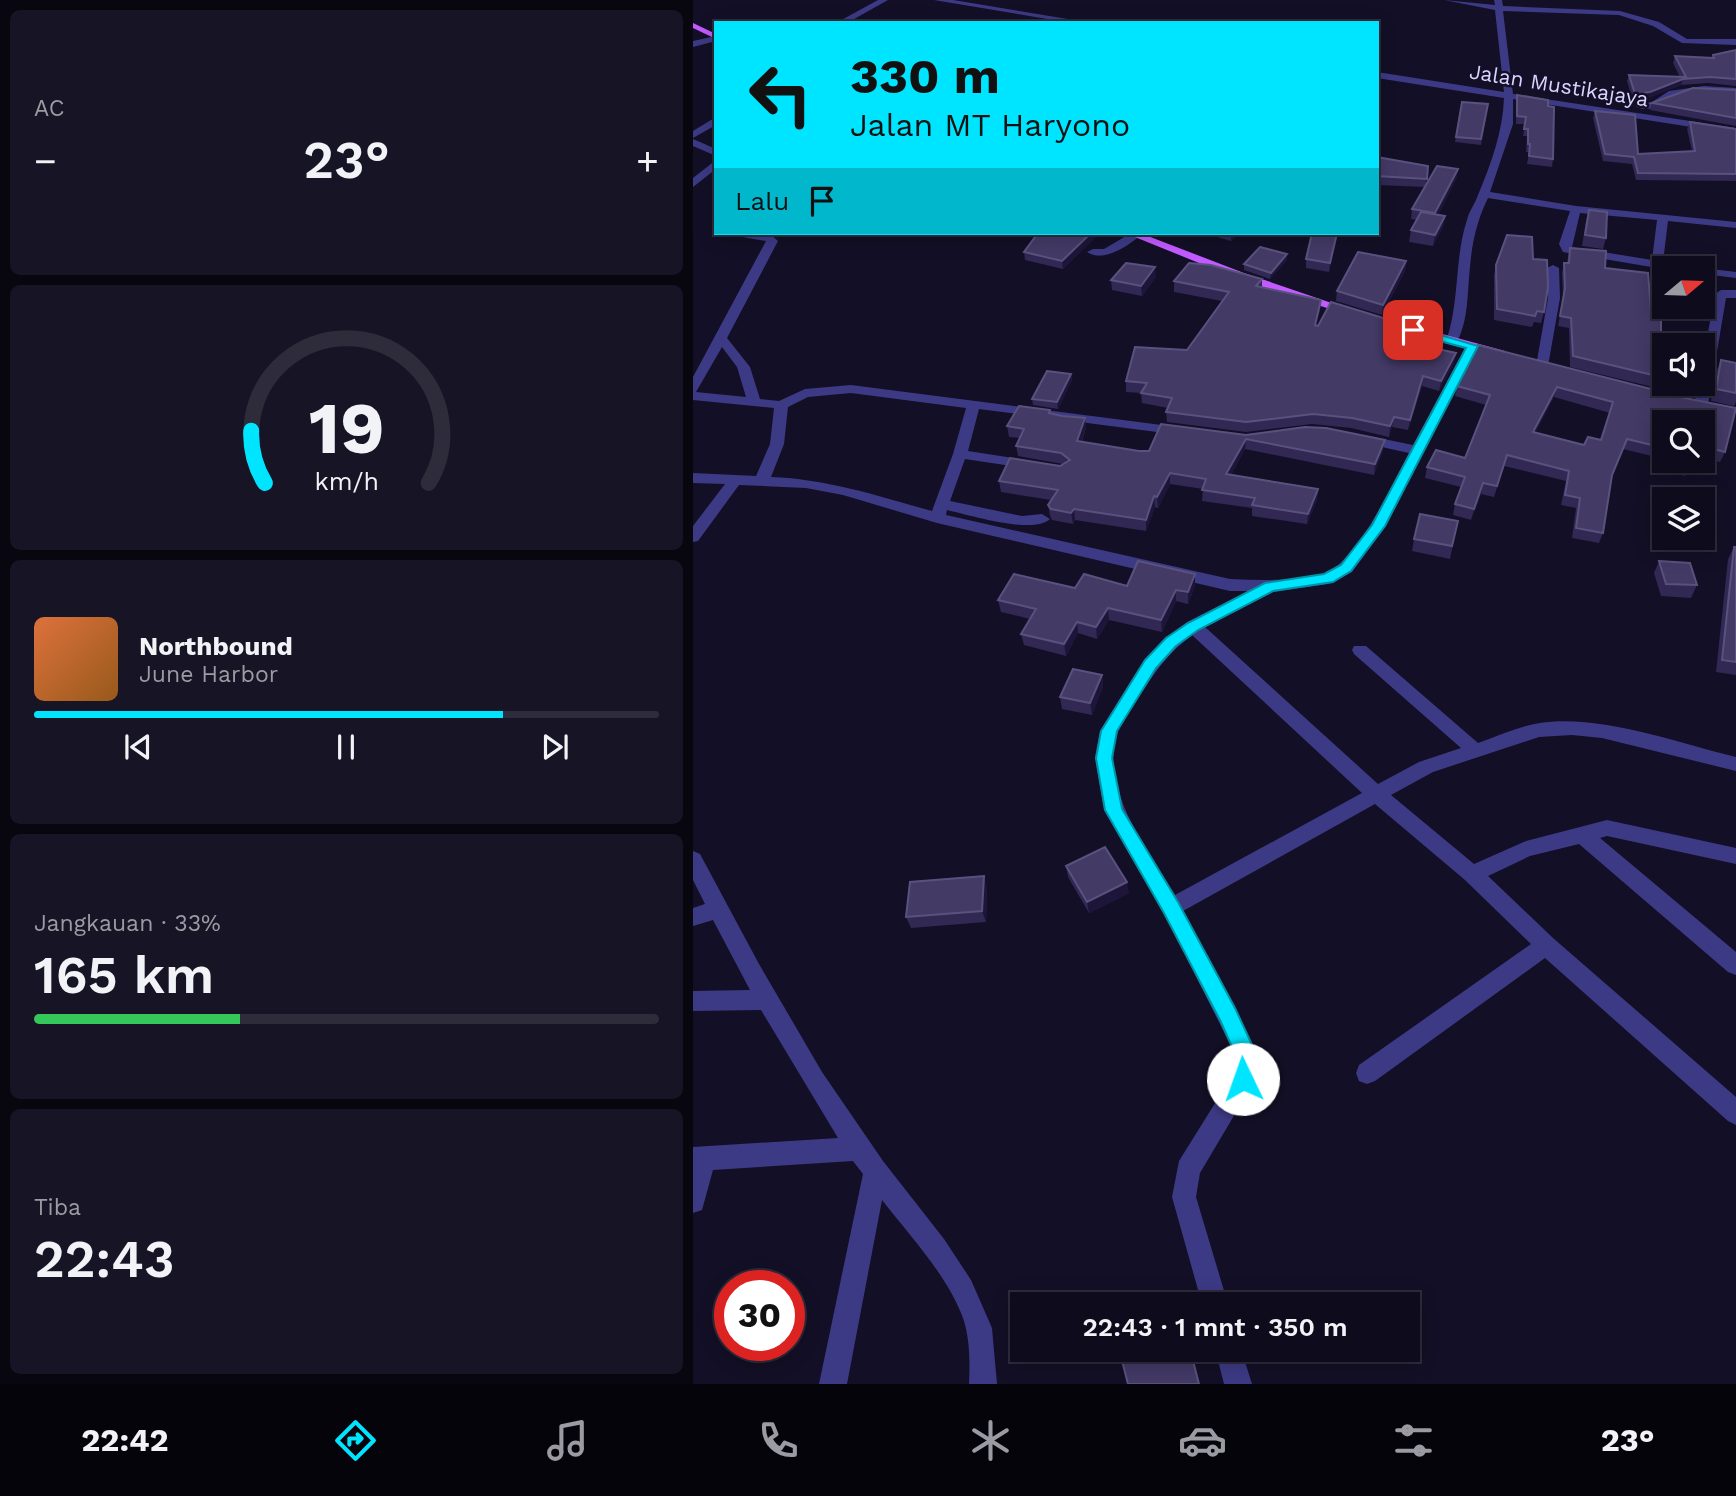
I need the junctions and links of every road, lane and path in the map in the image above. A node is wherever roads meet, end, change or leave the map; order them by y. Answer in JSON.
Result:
{"nodes":[{"id":1,"x":884,"y":0,"type":"edge"},
{"id":2,"x":938,"y":0,"type":"edge"},
{"id":3,"x":1448,"y":0,"type":"edge"},
{"id":4,"x":1499,"y":4,"type":"edge"},
{"id":5,"x":844,"y":21,"type":"edge"},
{"id":6,"x":1075,"y":21,"type":"edge"},
{"id":7,"x":693,"y":25,"type":"edge"},
{"id":8,"x":714,"y":36,"type":"edge"},
{"id":9,"x":714,"y":38,"type":"edge"},
{"id":10,"x":1736,"y":42,"type":"edge"},
{"id":11,"x":693,"y":44,"type":"edge"},
{"id":12,"x":1379,"y":75,"type":"edge"},
{"id":13,"x":1736,"y":91,"type":"edge"},
{"id":14,"x":1509,"y":94,"type":"junction"},
{"id":15,"x":1532,"y":98,"type":"junction"},
{"id":16,"x":713,"y":125,"type":"edge"},
{"id":17,"x":1736,"y":131,"type":"edge"},
{"id":18,"x":693,"y":135,"type":"edge"},
{"id":19,"x":693,"y":142,"type":"edge"},
{"id":20,"x":714,"y":152,"type":"edge"},
{"id":21,"x":714,"y":165,"type":"edge"},
{"id":22,"x":693,"y":184,"type":"edge"},
{"id":23,"x":1484,"y":194,"type":"junction"},
{"id":24,"x":1576,"y":209,"type":"junction"},
{"id":25,"x":1663,"y":217,"type":"junction"},
{"id":26,"x":1732,"y":224,"type":"edge"},
{"id":27,"x":754,"y":235,"type":"edge"},
{"id":28,"x":1132,"y":235,"type":"edge"},
{"id":29,"x":1135,"y":235,"type":"edge"},
{"id":30,"x":1736,"y":239,"type":"edge"},
{"id":31,"x":1093,"y":252,"type":"dead end"},
{"id":32,"x":1658,"y":256,"type":"edge"},
{"id":33,"x":1652,"y":264,"type":"edge"},
{"id":34,"x":1553,"y":268,"type":"dead end"},
{"id":35,"x":1715,"y":272,"type":"edge"},
{"id":36,"x":1736,"y":275,"type":"edge"},
{"id":37,"x":1736,"y":294,"type":"edge"},
{"id":38,"x":1370,"y":318,"type":"edge"},
{"id":39,"x":1394,"y":325,"type":"edge"},
{"id":40,"x":721,"y":339,"type":"junction"},
{"id":41,"x":1452,"y":341,"type":"junction"},
{"id":42,"x":1472,"y":346,"type":"junction"},
{"id":43,"x":1509,"y":357,"type":"edge"},
{"id":44,"x":1542,"y":366,"type":"edge"},
{"id":45,"x":693,"y":389,"type":"edge"},
{"id":46,"x":693,"y":396,"type":"edge"},
{"id":47,"x":1684,"y":401,"type":"edge"},
{"id":48,"x":754,"y":402,"type":"junction"},
{"id":49,"x":781,"y":405,"type":"junction"},
{"id":50,"x":973,"y":405,"type":"junction"},
{"id":51,"x":1707,"y":407,"type":"joint"},
{"id":52,"x":1201,"y":434,"type":"edge"},
{"id":53,"x":1348,"y":436,"type":"edge"},
{"id":54,"x":1416,"y":450,"type":"junction"},
{"id":55,"x":960,"y":454,"type":"junction"},
{"id":56,"x":1052,"y":468,"type":"edge"},
{"id":57,"x":693,"y":478,"type":"edge"},
{"id":58,"x":736,"y":479,"type":"junction"},
{"id":59,"x":762,"y":480,"type":"junction"},
{"id":60,"x":939,"y":511,"type":"junction"},
{"id":61,"x":1042,"y":519,"type":"dead end"},
{"id":62,"x":693,"y":537,"type":"edge"},
{"id":63,"x":1270,"y":587,"type":"junction"},
{"id":64,"x":1193,"y":626,"type":"junction"},
{"id":65,"x":1360,"y":650,"type":"dead end"},
{"id":66,"x":1477,"y":751,"type":"junction"},
{"id":67,"x":1736,"y":764,"type":"edge"},
{"id":68,"x":1376,"y":794,"type":"junction"},
{"id":69,"x":1581,"y":834,"type":"junction"},
{"id":70,"x":1736,"y":856,"type":"edge"},
{"id":71,"x":693,"y":860,"type":"edge"},
{"id":72,"x":1472,"y":874,"type":"junction"},
{"id":73,"x":1171,"y":907,"type":"junction"},
{"id":74,"x":717,"y":909,"type":"junction"},
{"id":75,"x":693,"y":917,"type":"edge"},
{"id":76,"x":1546,"y":945,"type":"junction"},
{"id":77,"x":1736,"y":965,"type":"edge"},
{"id":78,"x":766,"y":1000,"type":"junction"},
{"id":79,"x":693,"y":1001,"type":"edge"},
{"id":80,"x":1367,"y":1073,"type":"dead end"},
{"id":81,"x":1736,"y":1113,"type":"edge"},
{"id":82,"x":858,"y":1149,"type":"junction"},
{"id":83,"x":699,"y":1159,"type":"edge"},
{"id":84,"x":875,"y":1172,"type":"junction"},
{"id":85,"x":693,"y":1201,"type":"edge"},
{"id":86,"x":1212,"y":1292,"type":"edge"},
{"id":87,"x":1232,"y":1362,"type":"edge"},
{"id":88,"x":833,"y":1384,"type":"edge"},
{"id":89,"x":983,"y":1384,"type":"edge"},
{"id":90,"x":1238,"y":1384,"type":"edge"}],
"edges":[{"from":1,"to":5,"type":"street"},
{"from":2,"to":6,"type":"street"},
{"from":3,"to":4,"type":"street"},
{"from":4,"to":10,"type":"street"},
{"from":4,"to":14,"type":"street"},
{"from":7,"to":8,"type":"main road"},
{"from":9,"to":11,"type":"street"},
{"from":12,"to":14,"type":"street","name":"Jalan Mustikajaya"},
{"from":13,"to":15,"type":"street"},
{"from":14,"to":15,"type":"street","name":"Jalan Mustikajaya"},
{"from":14,"to":23,"type":"street"},
{"from":15,"to":17,"type":"street","name":"Jalan Mustikajaya"},
{"from":16,"to":18,"type":"street"},
{"from":19,"to":20,"type":"street"},
{"from":21,"to":22,"type":"street"},
{"from":23,"to":24,"type":"street"},
{"from":23,"to":41,"type":"street"},
{"from":24,"to":25,"type":"street"},
{"from":24,"to":33,"type":"street"},
{"from":25,"to":26,"type":"street"},
{"from":25,"to":32,"type":"street"},
{"from":26,"to":30,"type":"street"},
{"from":27,"to":40,"type":"street"},
{"from":28,"to":31,"type":"street"},
{"from":29,"to":38,"type":"main road"},
{"from":34,"to":44,"type":"street"},
{"from":35,"to":36,"type":"street"},
{"from":37,"to":51,"type":"street"},
{"from":39,"to":41,"type":"main road"},
{"from":40,"to":45,"type":"street"},
{"from":40,"to":48,"type":"street"},
{"from":41,"to":42,"type":"main road"},
{"from":42,"to":43,"type":"main road"},
{"from":42,"to":54,"type":"street"},
{"from":46,"to":48,"type":"street"},
{"from":47,"to":51,"type":"main road"},
{"from":48,"to":49,"type":"street"},
{"from":49,"to":50,"type":"street"},
{"from":49,"to":59,"type":"street"},
{"from":50,"to":52,"type":"street"},
{"from":50,"to":55,"type":"street"},
{"from":53,"to":54,"type":"street"},
{"from":54,"to":63,"type":"street"},
{"from":55,"to":56,"type":"street"},
{"from":55,"to":60,"type":"street"},
{"from":57,"to":58,"type":"street"},
{"from":58,"to":59,"type":"street"},
{"from":58,"to":62,"type":"street"},
{"from":59,"to":60,"type":"street"},
{"from":60,"to":61,"type":"street"},
{"from":60,"to":63,"type":"street"},
{"from":63,"to":64,"type":"street"},
{"from":64,"to":68,"type":"street"},
{"from":64,"to":73,"type":"street"},
{"from":65,"to":66,"type":"street"},
{"from":66,"to":67,"type":"street"},
{"from":66,"to":68,"type":"street"},
{"from":68,"to":72,"type":"street"},
{"from":68,"to":73,"type":"street"},
{"from":69,"to":70,"type":"street"},
{"from":69,"to":72,"type":"street"},
{"from":69,"to":77,"type":"street"},
{"from":71,"to":74,"type":"street"},
{"from":72,"to":76,"type":"street"},
{"from":73,"to":86,"type":"street"},
{"from":74,"to":75,"type":"street"},
{"from":74,"to":78,"type":"street"},
{"from":76,"to":80,"type":"street"},
{"from":76,"to":81,"type":"street"},
{"from":78,"to":79,"type":"street"},
{"from":78,"to":82,"type":"street"},
{"from":82,"to":83,"type":"street"},
{"from":82,"to":84,"type":"street"},
{"from":83,"to":85,"type":"street"},
{"from":84,"to":88,"type":"street"},
{"from":84,"to":89,"type":"street"},
{"from":87,"to":90,"type":"street"}]}
